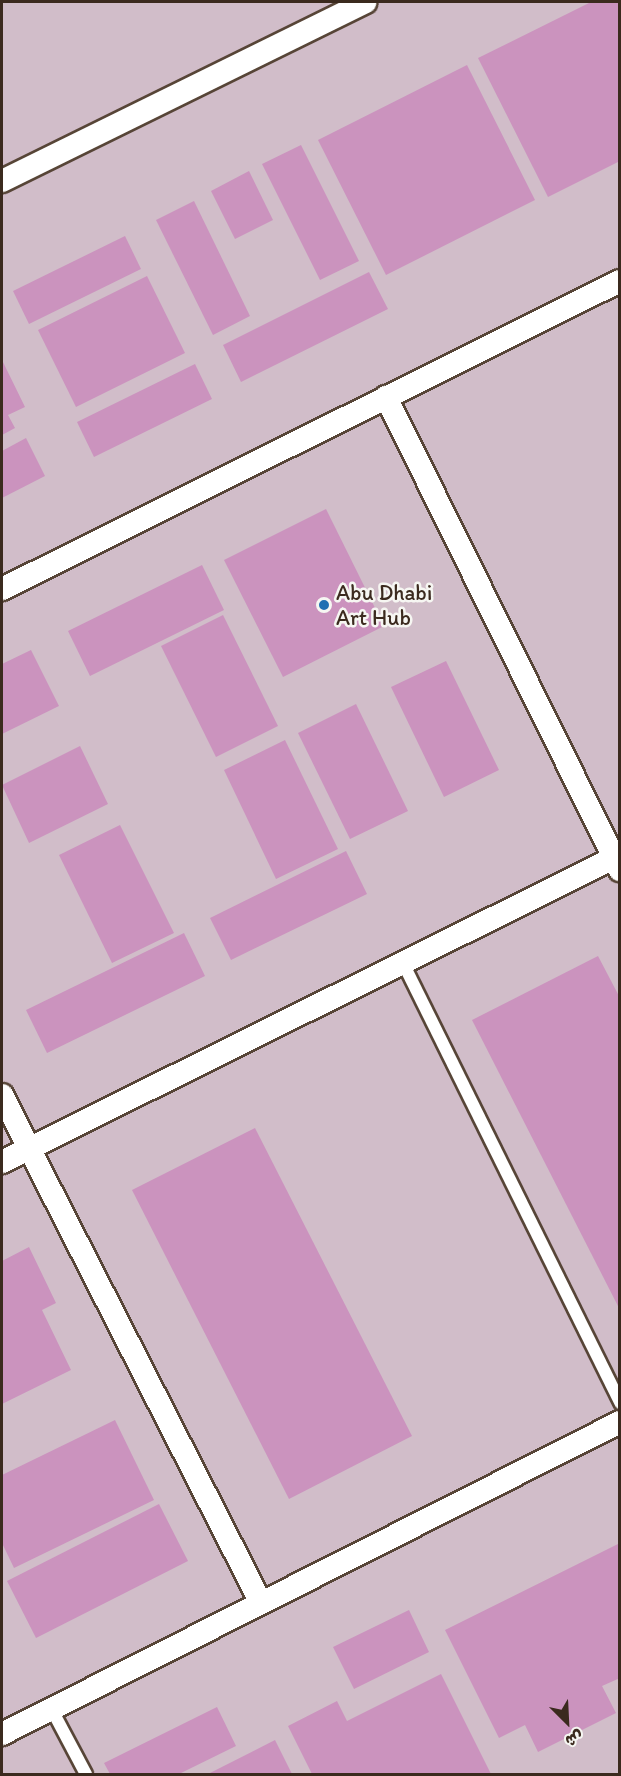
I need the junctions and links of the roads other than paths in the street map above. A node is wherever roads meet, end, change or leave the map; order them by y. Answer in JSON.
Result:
{"nodes":[{"id":1,"x":365,"y":2,"type":"edge"},
{"id":2,"x":2,"y":181,"type":"edge"},
{"id":3,"x":620,"y":281,"type":"edge"},
{"id":4,"x":387,"y":397,"type":"junction"},
{"id":5,"x":2,"y":589,"type":"edge"},
{"id":6,"x":618,"y":861,"type":"edge"},
{"id":7,"x":403,"y":963,"type":"junction"},
{"id":8,"x":2,"y":1095,"type":"edge"},
{"id":9,"x":27,"y":1150,"type":"junction"},
{"id":10,"x":2,"y":1162,"type":"edge"},
{"id":11,"x":620,"y":1403,"type":"edge"},
{"id":12,"x":620,"y":1422,"type":"edge"},
{"id":13,"x":260,"y":1601,"type":"junction"},
{"id":14,"x":51,"y":1708,"type":"junction"},
{"id":15,"x":2,"y":1734,"type":"edge"},
{"id":16,"x":86,"y":1774,"type":"edge"}],
"edges":[{"from":1,"to":2,"type":"street"},
{"from":3,"to":4,"type":"street"},
{"from":4,"to":5,"type":"street"},
{"from":4,"to":6,"type":"street"},
{"from":6,"to":7,"type":"street"},
{"from":7,"to":9,"type":"street"},
{"from":7,"to":11,"type":"lane"},
{"from":8,"to":9,"type":"street"},
{"from":9,"to":10,"type":"street"},
{"from":9,"to":13,"type":"street"},
{"from":12,"to":13,"type":"street"},
{"from":13,"to":14,"type":"street"},
{"from":14,"to":15,"type":"street"},
{"from":14,"to":16,"type":"lane"}]}
